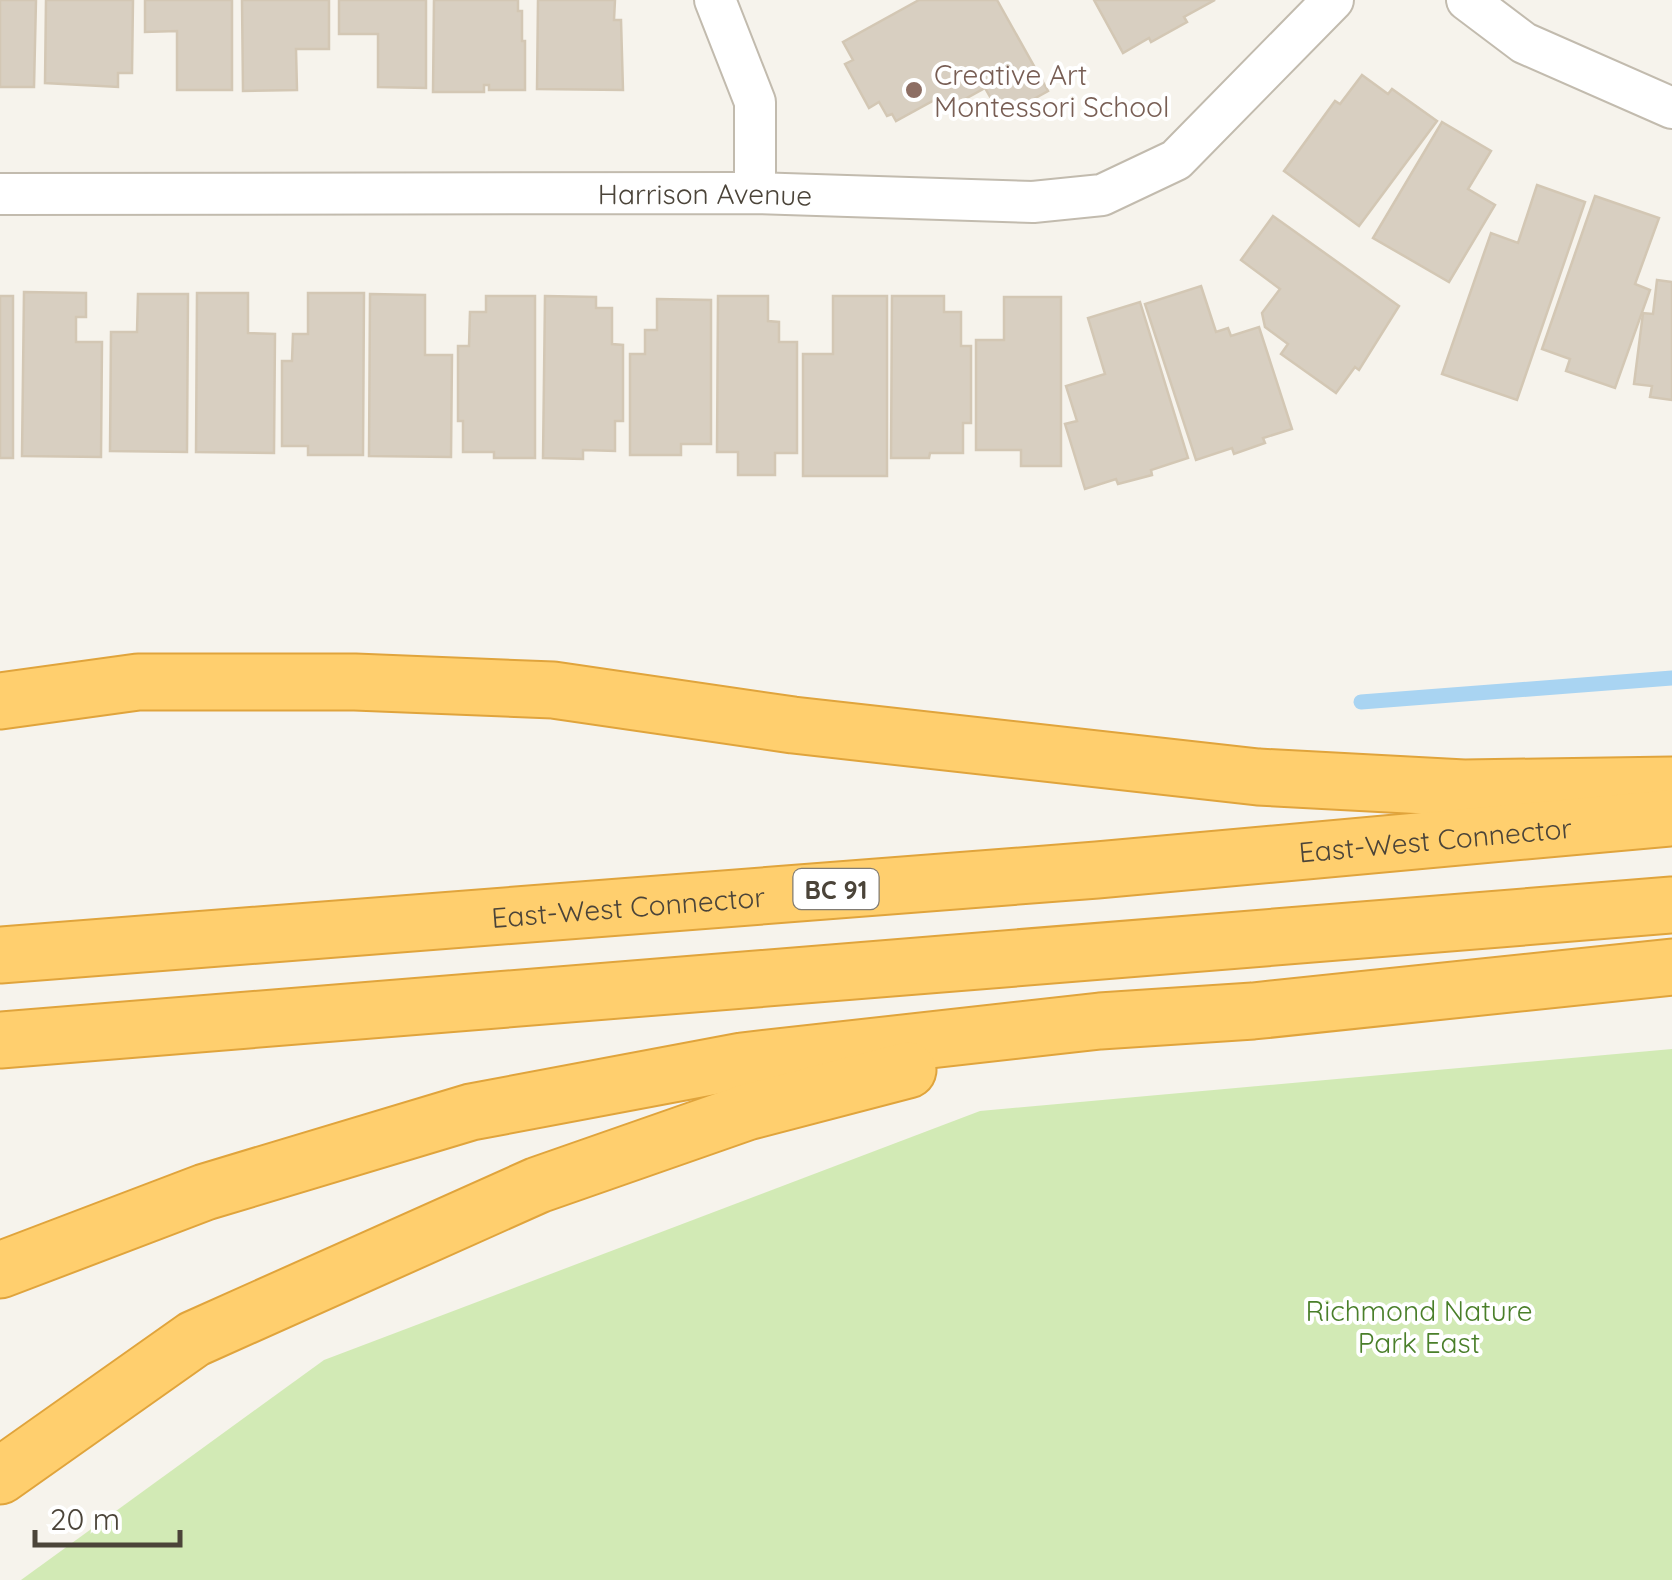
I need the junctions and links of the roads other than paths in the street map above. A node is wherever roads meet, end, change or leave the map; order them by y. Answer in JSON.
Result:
{"nodes":[{"id":1,"x":715,"y":0,"type":"edge"},
{"id":2,"x":1333,"y":0,"type":"edge"},
{"id":3,"x":1467,"y":0,"type":"edge"},
{"id":4,"x":1672,"y":108,"type":"edge"},
{"id":5,"x":755,"y":193,"type":"junction"},
{"id":6,"x":0,"y":194,"type":"edge"},
{"id":7,"x":0,"y":700,"type":"edge"},
{"id":8,"x":1672,"y":784,"type":"edge"},
{"id":9,"x":1672,"y":817,"type":"edge"},
{"id":10,"x":1672,"y":905,"type":"edge"},
{"id":11,"x":0,"y":956,"type":"edge"},
{"id":12,"x":1672,"y":967,"type":"edge"},
{"id":13,"x":1100,"y":1020,"type":"junction"},
{"id":14,"x":0,"y":1040,"type":"edge"},
{"id":15,"x":0,"y":1270,"type":"edge"},
{"id":16,"x":0,"y":1476,"type":"edge"}],
"edges":[{"from":1,"to":5,"type":"street"},
{"from":2,"to":5,"type":"street","name":"Harrison Avenue"},
{"from":3,"to":4,"type":"street"},
{"from":5,"to":6,"type":"street","name":"Harrison Avenue"},
{"from":7,"to":8,"type":"highway"},
{"from":9,"to":11,"type":"highway","name":"East-West Connector","number":"BC 91"},
{"from":10,"to":14,"type":"highway"},
{"from":12,"to":13,"type":"highway"},
{"from":13,"to":15,"type":"highway"},
{"from":13,"to":16,"type":"highway"}]}
